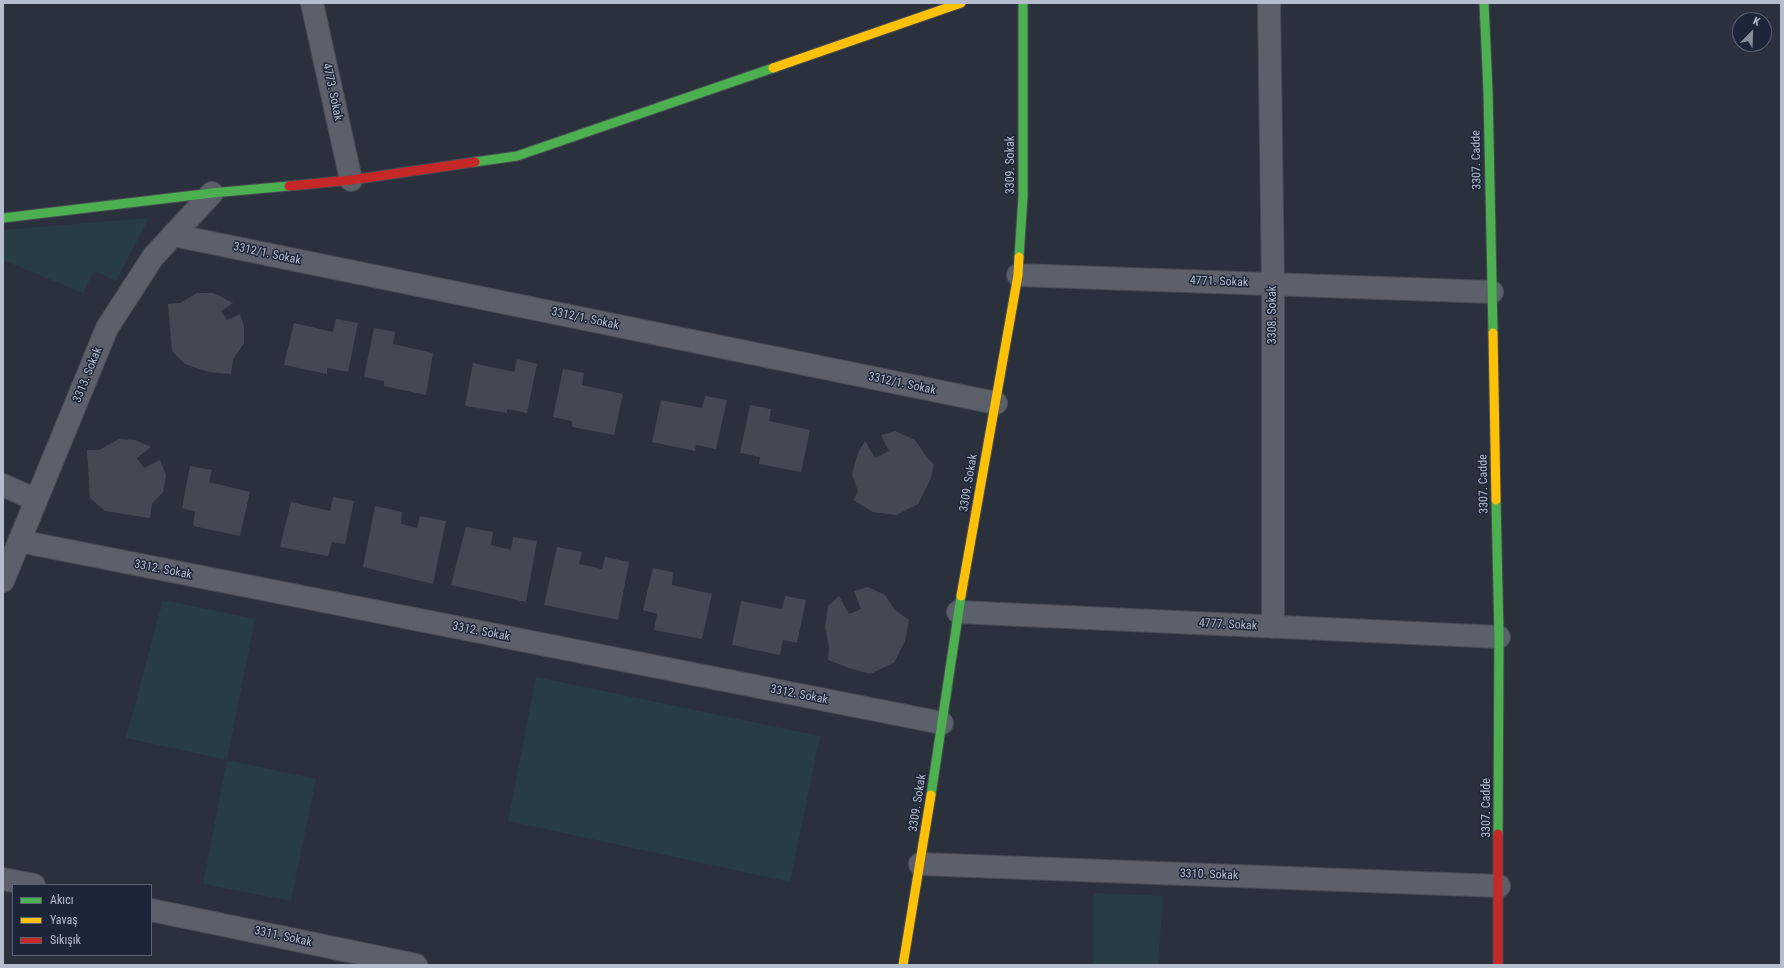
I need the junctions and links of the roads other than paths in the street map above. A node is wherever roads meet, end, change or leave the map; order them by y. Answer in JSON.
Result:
{"nodes":[{"id":1,"x":312,"y":3,"type":"edge"},
{"id":2,"x":961,"y":3,"type":"edge"},
{"id":3,"x":1023,"y":3,"type":"edge"},
{"id":4,"x":1269,"y":3,"type":"edge"},
{"id":5,"x":1484,"y":3,"type":"edge"},
{"id":6,"x":351,"y":180,"type":"junction"},
{"id":7,"x":212,"y":194,"type":"junction"},
{"id":8,"x":3,"y":218,"type":"edge"},
{"id":9,"x":173,"y":235,"type":"junction"},
{"id":10,"x":1018,"y":275,"type":"junction"},
{"id":11,"x":1273,"y":284,"type":"junction"},
{"id":12,"x":1492,"y":292,"type":"junction"},
{"id":13,"x":996,"y":403,"type":"junction"},
{"id":14,"x":3,"y":485,"type":"edge"},
{"id":15,"x":36,"y":500,"type":"junction"},
{"id":16,"x":19,"y":541,"type":"junction"},
{"id":17,"x":3,"y":581,"type":"edge"},
{"id":18,"x":958,"y":612,"type":"junction"},
{"id":19,"x":1273,"y":627,"type":"junction"},
{"id":20,"x":1499,"y":637,"type":"junction"},
{"id":21,"x":942,"y":723,"type":"junction"},
{"id":22,"x":920,"y":864,"type":"junction"},
{"id":23,"x":3,"y":878,"type":"edge"},
{"id":24,"x":30,"y":884,"type":"edge"},
{"id":25,"x":1499,"y":886,"type":"junction"},
{"id":26,"x":152,"y":910,"type":"edge"},
{"id":27,"x":416,"y":965,"type":"edge"},
{"id":28,"x":903,"y":965,"type":"edge"},
{"id":29,"x":1498,"y":965,"type":"edge"}],
"edges":[{"from":1,"to":6,"type":"street","name":"4773. Sokak"},
{"from":2,"to":6,"type":"street"},
{"from":3,"to":10,"type":"street","name":"3309. Sokak"},
{"from":4,"to":11,"type":"street","name":"3308. Sokak"},
{"from":5,"to":12,"type":"street","name":"3307. Cadde"},
{"from":6,"to":7,"type":"street"},
{"from":7,"to":8,"type":"street"},
{"from":7,"to":9,"type":"street","name":"3313. Sokak"},
{"from":9,"to":13,"type":"street","name":"3312/1. Sokak"},
{"from":9,"to":15,"type":"street","name":"3313. Sokak"},
{"from":10,"to":11,"type":"street","name":"4771. Sokak"},
{"from":10,"to":13,"type":"street","name":"3309. Sokak"},
{"from":11,"to":12,"type":"street","name":"4771. Sokak"},
{"from":11,"to":19,"type":"street","name":"3308. Sokak"},
{"from":12,"to":20,"type":"street","name":"3307. Cadde"},
{"from":13,"to":18,"type":"street","name":"3309. Sokak"},
{"from":14,"to":15,"type":"street"},
{"from":15,"to":16,"type":"street","name":"3313. Sokak"},
{"from":16,"to":17,"type":"street","name":"3313. Sokak"},
{"from":16,"to":21,"type":"street","name":"3312. Sokak"},
{"from":18,"to":19,"type":"street","name":"4777. Sokak"},
{"from":18,"to":21,"type":"street","name":"3309. Sokak"},
{"from":19,"to":20,"type":"street","name":"4777. Sokak"},
{"from":20,"to":25,"type":"street","name":"3307. Cadde"},
{"from":21,"to":22,"type":"street","name":"3309. Sokak"},
{"from":22,"to":25,"type":"street","name":"3310. Sokak"},
{"from":22,"to":28,"type":"street","name":"3309. Sokak"},
{"from":23,"to":24,"type":"street"},
{"from":25,"to":29,"type":"street","name":"3307. Cadde"},
{"from":26,"to":27,"type":"street","name":"3311. Sokak"}]}
